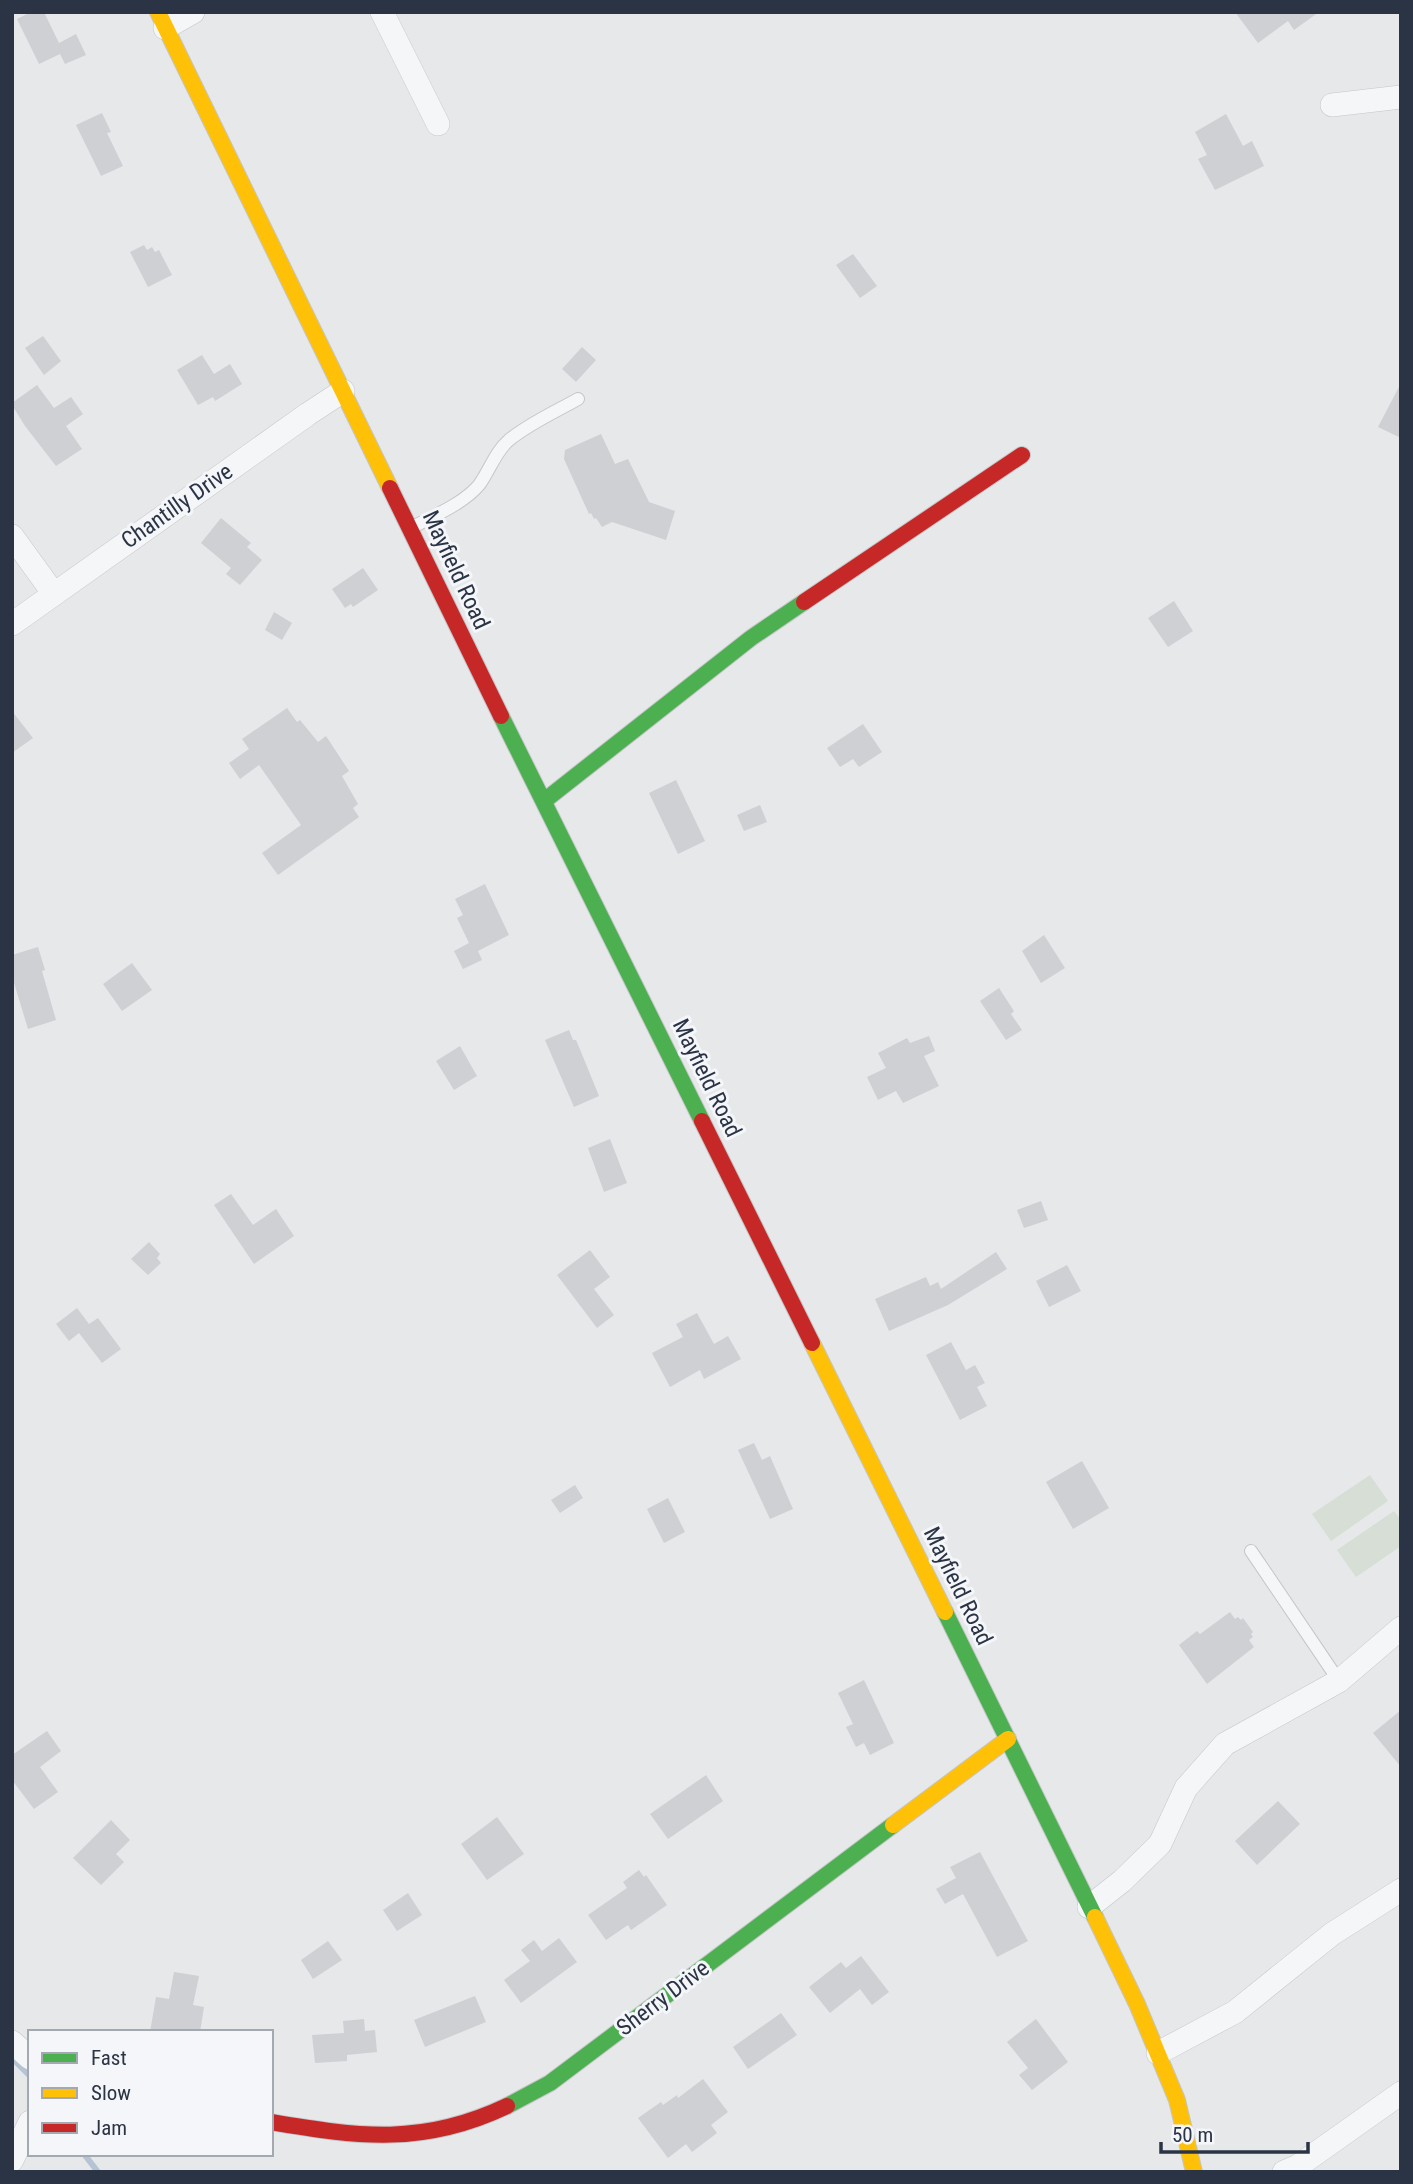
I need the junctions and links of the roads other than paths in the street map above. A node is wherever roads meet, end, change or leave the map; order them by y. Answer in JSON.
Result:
{"nodes":[{"id":1,"x":194,"y":12,"type":"edge"},
{"id":2,"x":382,"y":12,"type":"edge"},
{"id":3,"x":162,"y":20,"type":"edge"},
{"id":4,"x":1401,"y":97,"type":"edge"},
{"id":5,"x":1332,"y":105,"type":"dead end"},
{"id":6,"x":438,"y":124,"type":"dead end"},
{"id":7,"x":343,"y":391,"type":"junction"},
{"id":8,"x":578,"y":399,"type":"dead end"},
{"id":9,"x":1022,"y":454,"type":"dead end"},
{"id":10,"x":411,"y":528,"type":"junction"},
{"id":11,"x":12,"y":536,"type":"edge"},
{"id":12,"x":54,"y":594,"type":"junction"},
{"id":13,"x":12,"y":624,"type":"edge"},
{"id":14,"x":544,"y":801,"type":"junction"},
{"id":15,"x":1251,"y":1551,"type":"dead end"},
{"id":16,"x":1401,"y":1628,"type":"edge"},
{"id":17,"x":1339,"y":1681,"type":"junction"},
{"id":18,"x":1009,"y":1738,"type":"junction"},
{"id":19,"x":1401,"y":1890,"type":"edge"},
{"id":20,"x":1089,"y":1907,"type":"junction"},
{"id":21,"x":12,"y":2042,"type":"edge"},
{"id":22,"x":1158,"y":2053,"type":"junction"},
{"id":23,"x":28,"y":2056,"type":"edge"},
{"id":24,"x":1401,"y":2094,"type":"edge"},
{"id":25,"x":273,"y":2123,"type":"edge"},
{"id":26,"x":28,"y":2126,"type":"edge"},
{"id":27,"x":12,"y":2160,"type":"edge"},
{"id":28,"x":1194,"y":2172,"type":"edge"},
{"id":29,"x":1284,"y":2172,"type":"edge"}],
"edges":[{"from":1,"to":3,"type":"street"},
{"from":2,"to":6,"type":"street"},
{"from":3,"to":7,"type":"street","name":"Mayfield Road"},
{"from":4,"to":5,"type":"street"},
{"from":7,"to":10,"type":"street","name":"Mayfield Road"},
{"from":7,"to":12,"type":"street","name":"Chantilly Drive"},
{"from":8,"to":10,"type":"lane"},
{"from":9,"to":14,"type":"street"},
{"from":10,"to":14,"type":"street","name":"Mayfield Road"},
{"from":11,"to":12,"type":"street"},
{"from":12,"to":13,"type":"street","name":"Chantilly Drive"},
{"from":14,"to":18,"type":"street","name":"Mayfield Road"},
{"from":15,"to":17,"type":"lane"},
{"from":16,"to":17,"type":"street"},
{"from":17,"to":20,"type":"street"},
{"from":18,"to":20,"type":"street","name":"Mayfield Road"},
{"from":18,"to":25,"type":"street","name":"Sherry Drive"},
{"from":19,"to":22,"type":"street"},
{"from":20,"to":22,"type":"street","name":"Mayfield Road"},
{"from":21,"to":23,"type":"street"},
{"from":22,"to":28,"type":"street","name":"Mayfield Road"},
{"from":24,"to":29,"type":"street"},
{"from":26,"to":27,"type":"street"}]}
